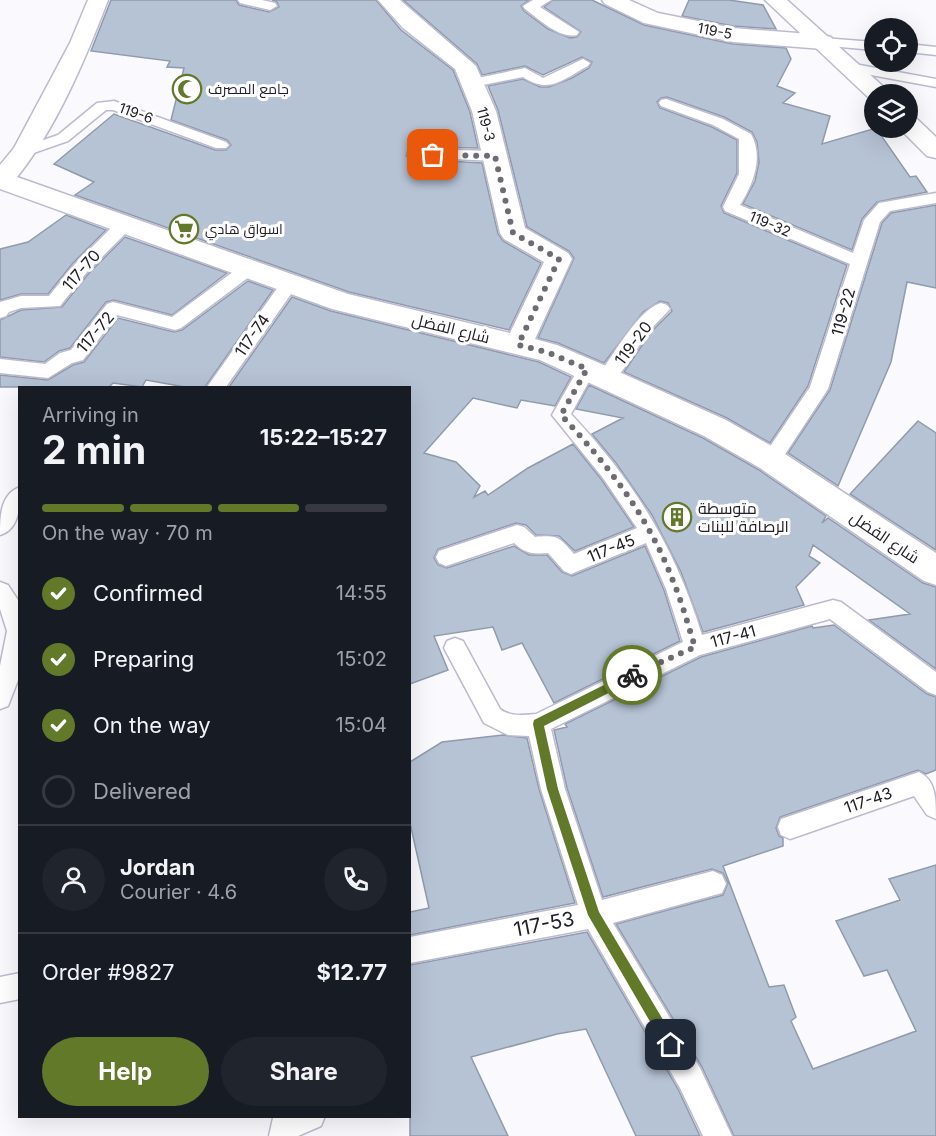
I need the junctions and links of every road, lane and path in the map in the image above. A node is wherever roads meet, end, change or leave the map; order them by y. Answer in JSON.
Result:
{"nodes":[{"id":1,"x":98,"y":0,"type":"edge"},
{"id":2,"x":245,"y":0,"type":"edge"},
{"id":3,"x":388,"y":0,"type":"edge"},
{"id":4,"x":544,"y":0,"type":"edge"},
{"id":5,"x":612,"y":0,"type":"edge"},
{"id":6,"x":775,"y":0,"type":"edge"},
{"id":7,"x":270,"y":6,"type":"dead end"},
{"id":8,"x":572,"y":32,"type":"dead end"},
{"id":9,"x":823,"y":42,"type":"junction"},
{"id":10,"x":864,"y":45,"type":"edge"},
{"id":11,"x":918,"y":49,"type":"edge"},
{"id":12,"x":936,"y":51,"type":"edge"},
{"id":13,"x":583,"y":63,"type":"dead end"},
{"id":14,"x":849,"y":67,"type":"junction"},
{"id":15,"x":472,"y":83,"type":"junction"},
{"id":16,"x":936,"y":83,"type":"edge"},
{"id":17,"x":867,"y":84,"type":"edge"},
{"id":18,"x":666,"y":103,"type":"dead end"},
{"id":19,"x":918,"y":133,"type":"edge"},
{"id":20,"x":221,"y":145,"type":"dead end"},
{"id":21,"x":936,"y":150,"type":"edge"},
{"id":22,"x":25,"y":151,"type":"junction"},
{"id":23,"x":416,"y":154,"type":"dead end"},
{"id":24,"x":495,"y":156,"type":"junction"},
{"id":25,"x":1,"y":180,"type":"edge"},
{"id":26,"x":936,"y":198,"type":"edge"},
{"id":27,"x":124,"y":225,"type":"junction"},
{"id":28,"x":858,"y":261,"type":"junction"},
{"id":29,"x":247,"y":270,"type":"junction"},
{"id":30,"x":289,"y":284,"type":"junction"},
{"id":31,"x":661,"y":309,"type":"dead end"},
{"id":32,"x":0,"y":312,"type":"edge"},
{"id":33,"x":518,"y":345,"type":"junction"},
{"id":34,"x":0,"y":366,"type":"edge"},
{"id":35,"x":597,"y":374,"type":"junction"},
{"id":36,"x":217,"y":386,"type":"edge"},
{"id":37,"x":771,"y":460,"type":"junction"},
{"id":38,"x":18,"y":498,"type":"edge"},
{"id":39,"x":0,"y":527,"type":"edge"},
{"id":40,"x":650,"y":532,"type":"junction"},
{"id":41,"x":446,"y":557,"type":"dead end"},
{"id":42,"x":936,"y":571,"type":"edge"},
{"id":43,"x":0,"y":591,"type":"edge"},
{"id":44,"x":18,"y":624,"type":"edge"},
{"id":45,"x":18,"y":643,"type":"edge"},
{"id":46,"x":695,"y":647,"type":"junction"},
{"id":47,"x":455,"y":648,"type":"dead end"},
{"id":48,"x":936,"y":685,"type":"edge"},
{"id":49,"x":0,"y":699,"type":"edge"},
{"id":50,"x":538,"y":724,"type":"junction"},
{"id":51,"x":936,"y":807,"type":"edge"},
{"id":52,"x":790,"y":827,"type":"dead end"},
{"id":53,"x":713,"y":885,"type":"dead end"},
{"id":54,"x":594,"y":915,"type":"junction"},
{"id":55,"x":411,"y":950,"type":"edge"},
{"id":56,"x":18,"y":986,"type":"edge"},
{"id":57,"x":0,"y":990,"type":"edge"},
{"id":58,"x":306,"y":1118,"type":"edge"},
{"id":59,"x":283,"y":1136,"type":"edge"},
{"id":60,"x":718,"y":1136,"type":"edge"}],
"edges":[{"from":1,"to":22,"type":"street"},
{"from":2,"to":7,"type":"lane"},
{"from":3,"to":15,"type":"street","name":"119-3"},
{"from":4,"to":8,"type":"lane"},
{"from":5,"to":9,"type":"street","name":"119-5"},
{"from":6,"to":9,"type":"street"},
{"from":9,"to":10,"type":"lane"},
{"from":9,"to":14,"type":"street"},
{"from":11,"to":12,"type":"lane"},
{"from":13,"to":15,"type":"lane"},
{"from":14,"to":16,"type":"lane"},
{"from":14,"to":17,"type":"street"},
{"from":15,"to":24,"type":"street","name":"119-3"},
{"from":18,"to":28,"type":"lane","name":"119-32"},
{"from":19,"to":21,"type":"street"},
{"from":20,"to":22,"type":"lane","name":"119-6"},
{"from":22,"to":25,"type":"street"},
{"from":23,"to":24,"type":"lane"},
{"from":24,"to":33,"type":"street","name":"119-3"},
{"from":25,"to":27,"type":"street","name":"شارع الفضل"},
{"from":26,"to":28,"type":"lane","name":"119-22"},
{"from":27,"to":29,"type":"street","name":"شارع الفضل"},
{"from":27,"to":32,"type":"lane","name":"117-70"},
{"from":28,"to":37,"type":"lane","name":"119-22"},
{"from":29,"to":30,"type":"street","name":"شارع الفضل"},
{"from":29,"to":34,"type":"lane","name":"117-72"},
{"from":30,"to":33,"type":"street","name":"شارع الفضل"},
{"from":30,"to":36,"type":"lane","name":"117-74"},
{"from":31,"to":35,"type":"lane","name":"119-20"},
{"from":33,"to":35,"type":"street","name":"شارع الفضل"},
{"from":35,"to":37,"type":"street","name":"شارع الفضل"},
{"from":35,"to":40,"type":"lane","name":"119-20"},
{"from":37,"to":42,"type":"street","name":"شارع الفضل"},
{"from":38,"to":39,"type":"lane"},
{"from":40,"to":41,"type":"lane","name":"117-45"},
{"from":40,"to":46,"type":"lane"},
{"from":43,"to":44,"type":"lane"},
{"from":45,"to":49,"type":"lane"},
{"from":46,"to":48,"type":"lane","name":"117-41"},
{"from":46,"to":50,"type":"lane","name":"117-41"},
{"from":47,"to":50,"type":"lane","name":"117-41"},
{"from":50,"to":54,"type":"lane"},
{"from":51,"to":52,"type":"lane","name":"117-43"},
{"from":53,"to":54,"type":"lane","name":"117-53"},
{"from":54,"to":55,"type":"lane","name":"117-53"},
{"from":54,"to":60,"type":"lane"},
{"from":56,"to":57,"type":"lane"},
{"from":58,"to":59,"type":"lane"}]}
